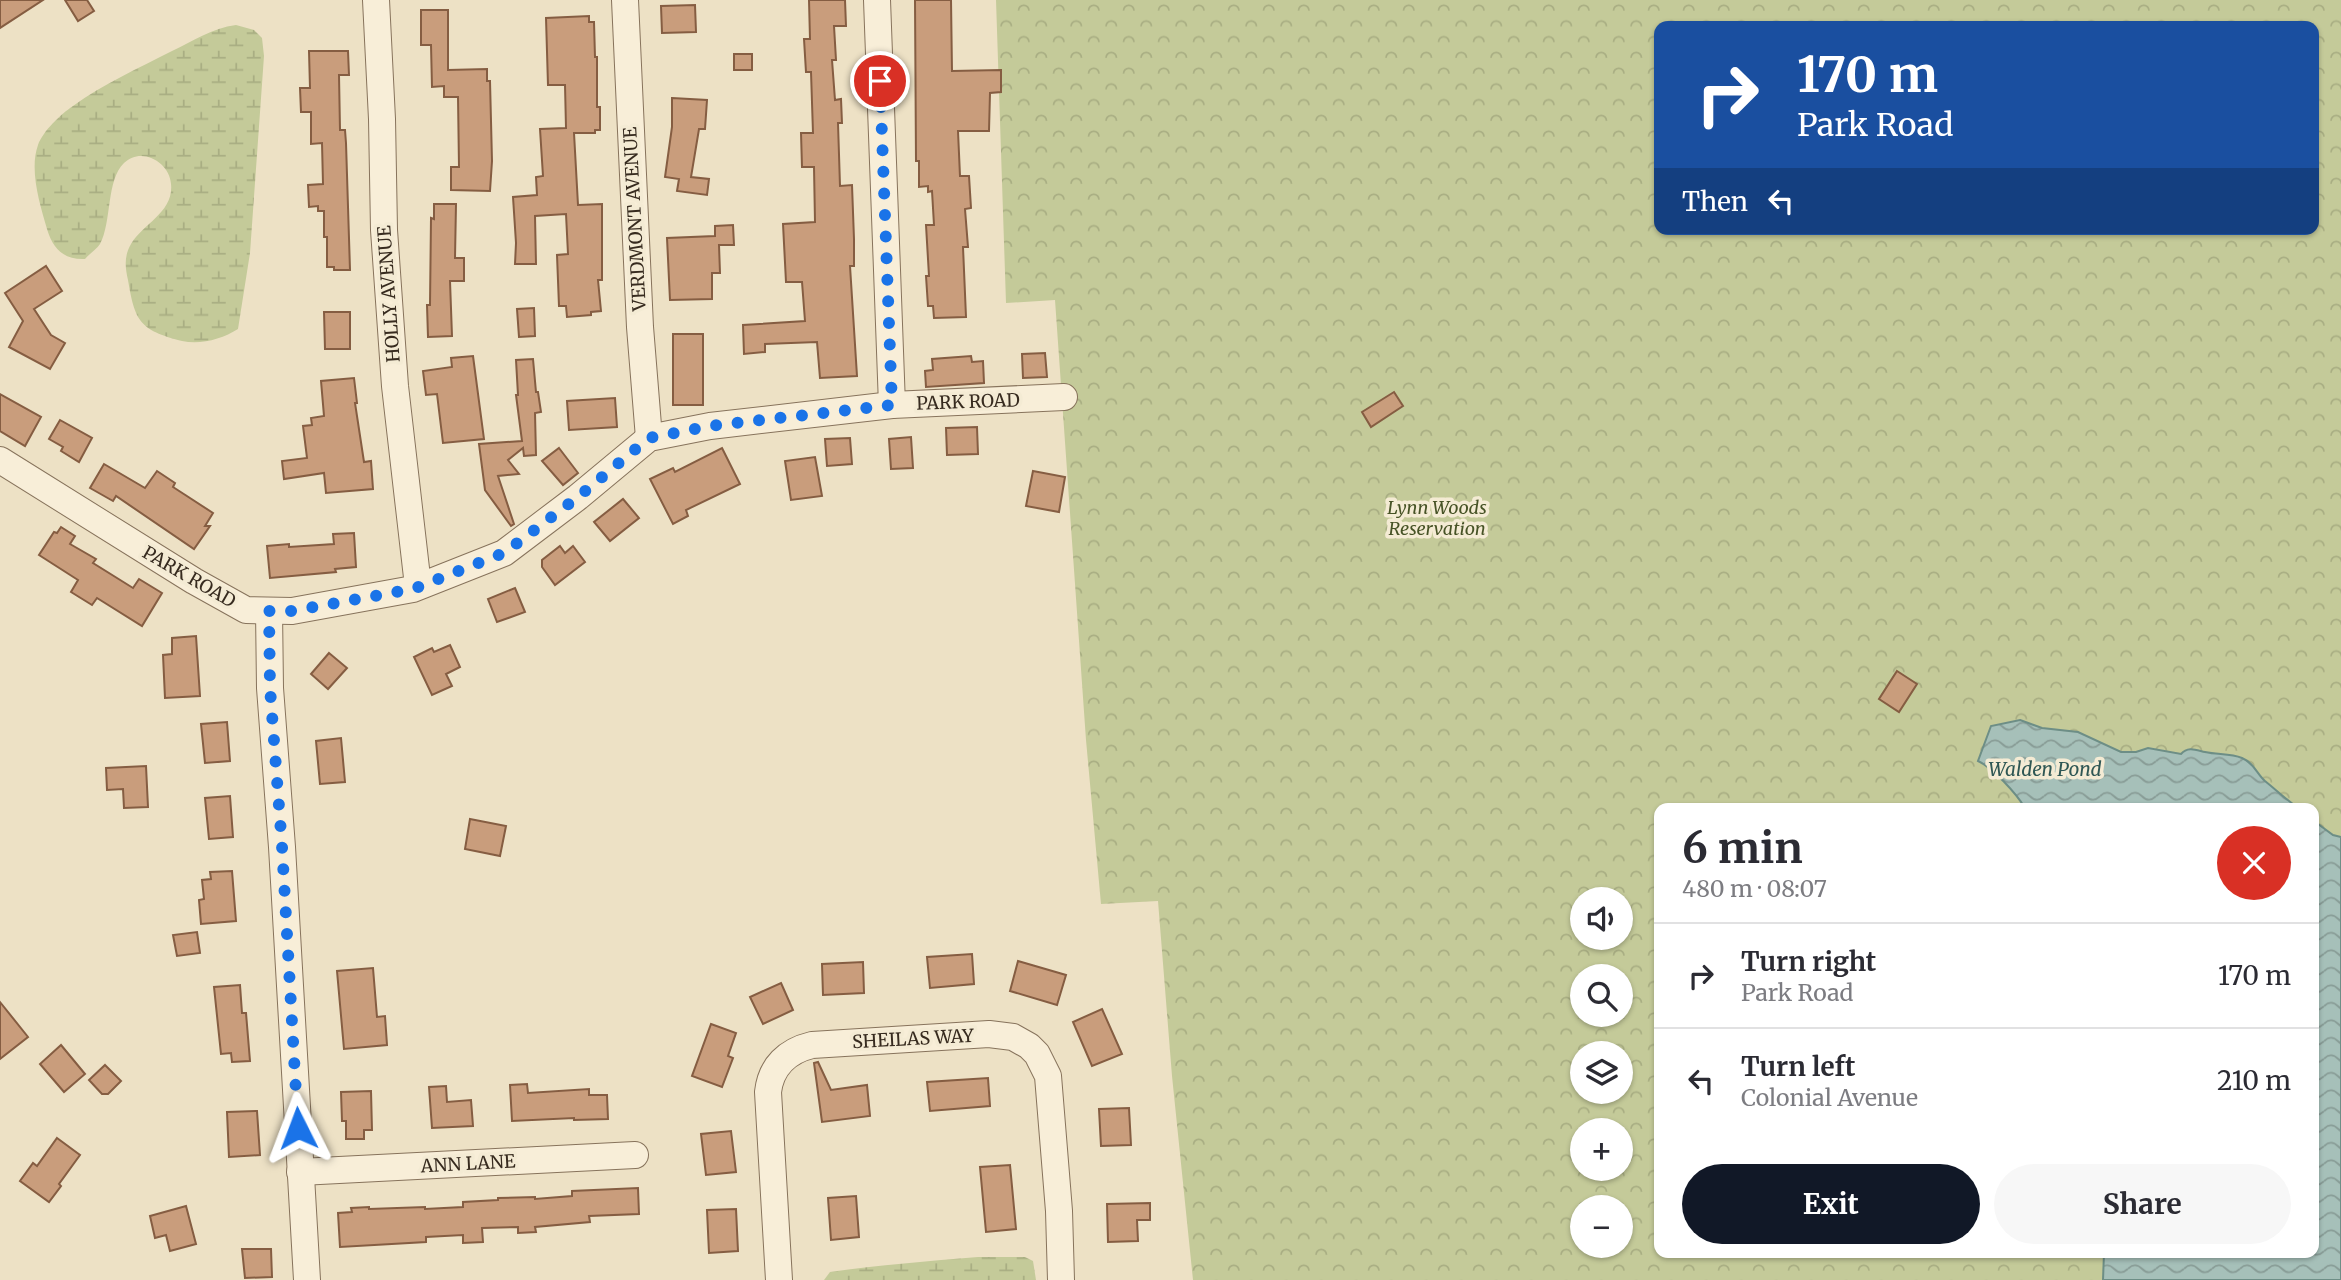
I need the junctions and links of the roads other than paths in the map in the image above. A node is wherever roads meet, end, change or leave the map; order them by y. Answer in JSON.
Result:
{"nodes":[{"id":1,"x":376,"y":0,"type":"edge"},
{"id":2,"x":625,"y":0,"type":"edge"},
{"id":3,"x":877,"y":0,"type":"edge"},
{"id":4,"x":1064,"y":397,"type":"dead end"},
{"id":5,"x":892,"y":405,"type":"junction"},
{"id":6,"x":649,"y":438,"type":"junction"},
{"id":7,"x":0,"y":460,"type":"edge"},
{"id":8,"x":418,"y":586,"type":"junction"},
{"id":9,"x":269,"y":611,"type":"junction"},
{"id":10,"x":635,"y":1155,"type":"dead end"},
{"id":11,"x":300,"y":1172,"type":"junction"},
{"id":12,"x":307,"y":1280,"type":"edge"},
{"id":13,"x":779,"y":1280,"type":"edge"},
{"id":14,"x":1061,"y":1280,"type":"edge"}],
"edges":[{"from":1,"to":8,"type":"street","name":"HOLLY AVENUE"},
{"from":2,"to":6,"type":"street","name":"VERDMONT AVENUE"},
{"from":3,"to":5,"type":"street"},
{"from":4,"to":5,"type":"street","name":"PARK ROAD"},
{"from":5,"to":6,"type":"street","name":"PARK ROAD"},
{"from":6,"to":8,"type":"street","name":"PARK ROAD"},
{"from":7,"to":9,"type":"street","name":"PARK ROAD"},
{"from":8,"to":9,"type":"street","name":"PARK ROAD"},
{"from":9,"to":11,"type":"street"},
{"from":10,"to":11,"type":"street","name":"ANN LANE"},
{"from":11,"to":12,"type":"street"},
{"from":13,"to":14,"type":"street","name":"SHEILAS WAY"}]}
